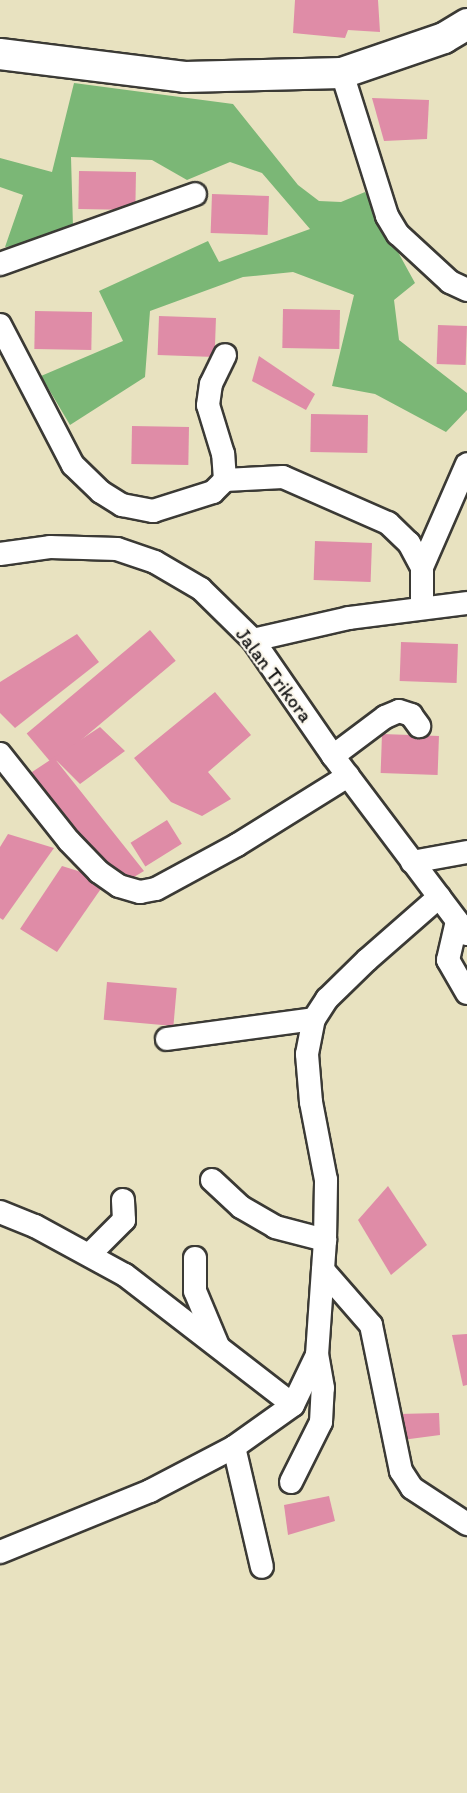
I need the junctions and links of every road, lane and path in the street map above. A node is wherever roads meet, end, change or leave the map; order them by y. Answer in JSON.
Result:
{"nodes":[{"id":1,"x":467,"y":24,"type":"edge"},
{"id":2,"x":0,"y":54,"type":"edge"},
{"id":3,"x":342,"y":74,"type":"junction"},
{"id":4,"x":195,"y":195,"type":"dead end"},
{"id":5,"x":0,"y":264,"type":"edge"},
{"id":6,"x":467,"y":290,"type":"edge"},
{"id":7,"x":3,"y":338,"type":"edge"},
{"id":8,"x":225,"y":355,"type":"dead end"},
{"id":9,"x":467,"y":464,"type":"edge"},
{"id":10,"x":225,"y":480,"type":"junction"},
{"id":11,"x":0,"y":554,"type":"edge"},
{"id":12,"x":422,"y":567,"type":"junction"},
{"id":13,"x":467,"y":603,"type":"edge"},
{"id":14,"x":422,"y":608,"type":"junction"},
{"id":15,"x":253,"y":640,"type":"junction"},
{"id":16,"x":419,"y":726,"type":"dead end"},
{"id":17,"x":0,"y":754,"type":"edge"},
{"id":18,"x":333,"y":756,"type":"junction"},
{"id":19,"x":348,"y":776,"type":"junction"},
{"id":20,"x":467,"y":852,"type":"edge"},
{"id":21,"x":412,"y":862,"type":"junction"},
{"id":22,"x":439,"y":897,"type":"junction"},
{"id":23,"x":462,"y":928,"type":"edge"},
{"id":24,"x":467,"y":993,"type":"edge"},
{"id":25,"x":314,"y":1019,"type":"junction"},
{"id":26,"x":167,"y":1039,"type":"dead end"},
{"id":27,"x":212,"y":1180,"type":"dead end"},
{"id":28,"x":123,"y":1200,"type":"dead end"},
{"id":29,"x":0,"y":1212,"type":"edge"},
{"id":30,"x":325,"y":1240,"type":"junction"},
{"id":31,"x":90,"y":1254,"type":"junction"},
{"id":32,"x":195,"y":1258,"type":"dead end"},
{"id":33,"x":323,"y":1270,"type":"junction"},
{"id":34,"x":221,"y":1353,"type":"junction"},
{"id":35,"x":317,"y":1355,"type":"junction"},
{"id":36,"x":293,"y":1405,"type":"junction"},
{"id":37,"x":234,"y":1447,"type":"junction"},
{"id":38,"x":291,"y":1482,"type":"dead end"},
{"id":39,"x":467,"y":1524,"type":"edge"},
{"id":40,"x":0,"y":1552,"type":"edge"},
{"id":41,"x":262,"y":1567,"type":"dead end"}],
"edges":[{"from":1,"to":3,"type":"main road"},
{"from":2,"to":3,"type":"main road"},
{"from":3,"to":6,"type":"street"},
{"from":4,"to":5,"type":"street"},
{"from":7,"to":10,"type":"street"},
{"from":8,"to":10,"type":"street"},
{"from":9,"to":12,"type":"street"},
{"from":10,"to":12,"type":"street"},
{"from":11,"to":15,"type":"street","name":"Jalan Trikora"},
{"from":12,"to":14,"type":"street"},
{"from":13,"to":14,"type":"street"},
{"from":14,"to":15,"type":"street"},
{"from":15,"to":18,"type":"street","name":"Jalan Trikora"},
{"from":16,"to":18,"type":"street"},
{"from":17,"to":19,"type":"street"},
{"from":18,"to":19,"type":"street","name":"Jalan Trikora"},
{"from":19,"to":21,"type":"street","name":"Jalan Trikora"},
{"from":20,"to":21,"type":"street"},
{"from":21,"to":22,"type":"street","name":"Jalan Trikora"},
{"from":22,"to":23,"type":"street","name":"Jalan Trikora"},
{"from":22,"to":25,"type":"street"},
{"from":23,"to":24,"type":"street"},
{"from":25,"to":26,"type":"street"},
{"from":25,"to":30,"type":"street"},
{"from":27,"to":30,"type":"street"},
{"from":28,"to":31,"type":"street"},
{"from":29,"to":31,"type":"street"},
{"from":30,"to":33,"type":"street"},
{"from":31,"to":34,"type":"street"},
{"from":32,"to":34,"type":"street"},
{"from":33,"to":35,"type":"street"},
{"from":33,"to":39,"type":"street"},
{"from":34,"to":36,"type":"street"},
{"from":35,"to":36,"type":"street"},
{"from":35,"to":38,"type":"street"},
{"from":36,"to":37,"type":"street"},
{"from":37,"to":40,"type":"street"},
{"from":37,"to":41,"type":"street"}]}
